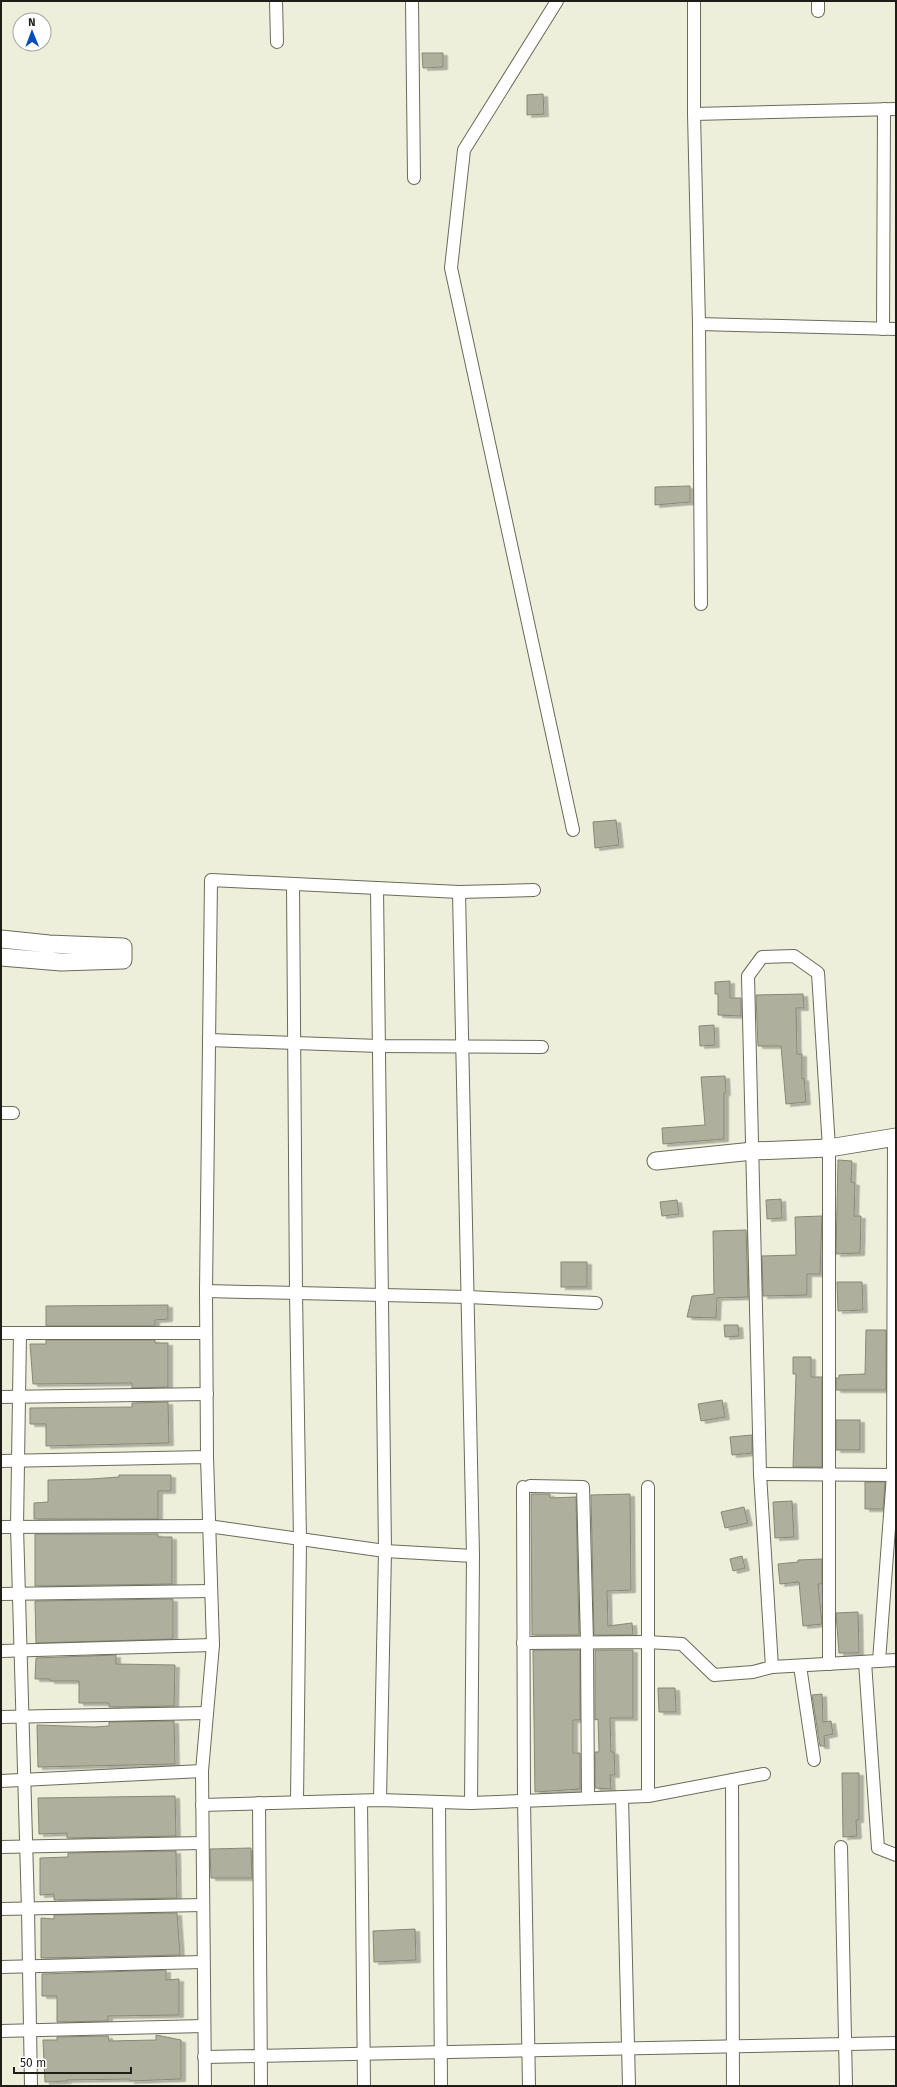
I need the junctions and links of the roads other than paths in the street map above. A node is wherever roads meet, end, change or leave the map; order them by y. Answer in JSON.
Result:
{"nodes":[{"id":1,"x":276,"y":1,"type":"edge"},
{"id":2,"x":412,"y":1,"type":"edge"},
{"id":3,"x":694,"y":1,"type":"edge"},
{"id":4,"x":552,"y":3,"type":"edge"},
{"id":5,"x":277,"y":42,"type":"dead end"},
{"id":6,"x":890,"y":109,"type":"edge"},
{"id":7,"x":694,"y":114,"type":"junction"},
{"id":8,"x":414,"y":178,"type":"dead end"},
{"id":9,"x":699,"y":324,"type":"junction"},
{"id":10,"x":883,"y":329,"type":"junction"},
{"id":11,"x":896,"y":329,"type":"edge"},
{"id":12,"x":701,"y":604,"type":"dead end"},
{"id":13,"x":573,"y":830,"type":"dead end"},
{"id":14,"x":293,"y":884,"type":"junction"},
{"id":15,"x":377,"y":888,"type":"junction"},
{"id":16,"x":534,"y":890,"type":"dead end"},
{"id":17,"x":459,"y":892,"type":"junction"},
{"id":18,"x":1,"y":939,"type":"edge"},
{"id":19,"x":1,"y":957,"type":"edge"},
{"id":20,"x":209,"y":1040,"type":"junction"},
{"id":21,"x":294,"y":1044,"type":"junction"},
{"id":22,"x":379,"y":1046,"type":"junction"},
{"id":23,"x":462,"y":1046,"type":"junction"},
{"id":24,"x":542,"y":1047,"type":"dead end"},
{"id":25,"x":895,"y":1137,"type":"edge"},
{"id":26,"x":829,"y":1148,"type":"junction"},
{"id":27,"x":753,"y":1151,"type":"junction"},
{"id":28,"x":656,"y":1161,"type":"dead end"},
{"id":29,"x":206,"y":1291,"type":"junction"},
{"id":30,"x":296,"y":1293,"type":"junction"},
{"id":31,"x":381,"y":1296,"type":"junction"},
{"id":32,"x":468,"y":1297,"type":"junction"},
{"id":33,"x":596,"y":1303,"type":"dead end"},
{"id":34,"x":1,"y":1333,"type":"edge"},
{"id":35,"x":20,"y":1333,"type":"junction"},
{"id":36,"x":206,"y":1333,"type":"junction"},
{"id":37,"x":207,"y":1394,"type":"junction"},
{"id":38,"x":20,"y":1396,"type":"junction"},
{"id":39,"x":1,"y":1397,"type":"edge"},
{"id":40,"x":207,"y":1457,"type":"junction"},
{"id":41,"x":1,"y":1461,"type":"edge"},
{"id":42,"x":19,"y":1461,"type":"junction"},
{"id":43,"x":760,"y":1474,"type":"junction"},
{"id":44,"x":831,"y":1474,"type":"junction"},
{"id":45,"x":895,"y":1475,"type":"edge"},
{"id":46,"x":648,"y":1488,"type":"dead end"},
{"id":47,"x":208,"y":1526,"type":"junction"},
{"id":48,"x":1,"y":1527,"type":"edge"},
{"id":49,"x":17,"y":1527,"type":"junction"},
{"id":50,"x":300,"y":1540,"type":"junction"},
{"id":51,"x":385,"y":1551,"type":"junction"},
{"id":52,"x":473,"y":1556,"type":"junction"},
{"id":53,"x":211,"y":1591,"type":"junction"},
{"id":54,"x":1,"y":1594,"type":"edge"},
{"id":55,"x":19,"y":1594,"type":"junction"},
{"id":56,"x":588,"y":1642,"type":"junction"},
{"id":57,"x":648,"y":1642,"type":"junction"},
{"id":58,"x":523,"y":1643,"type":"junction"},
{"id":59,"x":213,"y":1646,"type":"junction"},
{"id":60,"x":1,"y":1650,"type":"edge"},
{"id":61,"x":20,"y":1650,"type":"junction"},
{"id":62,"x":896,"y":1660,"type":"edge"},
{"id":63,"x":879,"y":1661,"type":"junction"},
{"id":64,"x":865,"y":1662,"type":"junction"},
{"id":65,"x":829,"y":1664,"type":"junction"},
{"id":66,"x":800,"y":1666,"type":"junction"},
{"id":67,"x":772,"y":1667,"type":"junction"},
{"id":68,"x":207,"y":1713,"type":"junction"},
{"id":69,"x":1,"y":1717,"type":"edge"},
{"id":70,"x":22,"y":1717,"type":"junction"},
{"id":71,"x":814,"y":1760,"type":"dead end"},
{"id":72,"x":202,"y":1771,"type":"junction"},
{"id":73,"x":764,"y":1774,"type":"dead end"},
{"id":74,"x":732,"y":1780,"type":"junction"},
{"id":75,"x":1,"y":1781,"type":"edge"},
{"id":76,"x":24,"y":1781,"type":"junction"},
{"id":77,"x":648,"y":1796,"type":"junction"},
{"id":78,"x":622,"y":1797,"type":"junction"},
{"id":79,"x":588,"y":1798,"type":"junction"},
{"id":80,"x":380,"y":1800,"type":"junction"},
{"id":81,"x":361,"y":1801,"type":"junction"},
{"id":82,"x":524,"y":1801,"type":"junction"},
{"id":83,"x":297,"y":1802,"type":"junction"},
{"id":84,"x":439,"y":1802,"type":"junction"},
{"id":85,"x":259,"y":1803,"type":"junction"},
{"id":86,"x":470,"y":1803,"type":"junction"},
{"id":87,"x":202,"y":1805,"type":"junction"},
{"id":88,"x":202,"y":1843,"type":"junction"},
{"id":89,"x":25,"y":1846,"type":"junction"},
{"id":90,"x":1,"y":1847,"type":"edge"},
{"id":91,"x":841,"y":1847,"type":"dead end"},
{"id":92,"x":896,"y":1855,"type":"edge"},
{"id":93,"x":203,"y":1905,"type":"junction"},
{"id":94,"x":1,"y":1909,"type":"edge"},
{"id":95,"x":28,"y":1909,"type":"junction"},
{"id":96,"x":203,"y":1962,"type":"junction"},
{"id":97,"x":29,"y":1966,"type":"junction"},
{"id":98,"x":1,"y":1967,"type":"edge"},
{"id":99,"x":204,"y":2026,"type":"junction"},
{"id":100,"x":30,"y":2030,"type":"junction"},
{"id":101,"x":1,"y":2031,"type":"edge"},
{"id":102,"x":896,"y":2043,"type":"edge"},
{"id":103,"x":846,"y":2044,"type":"junction"},
{"id":104,"x":732,"y":2046,"type":"junction"},
{"id":105,"x":629,"y":2048,"type":"junction"},
{"id":106,"x":528,"y":2050,"type":"junction"},
{"id":107,"x":440,"y":2052,"type":"junction"},
{"id":108,"x":364,"y":2054,"type":"junction"},
{"id":109,"x":261,"y":2056,"type":"junction"},
{"id":110,"x":204,"y":2057,"type":"junction"},
{"id":111,"x":31,"y":2086,"type":"edge"},
{"id":112,"x":205,"y":2086,"type":"edge"},
{"id":113,"x":261,"y":2086,"type":"edge"},
{"id":114,"x":364,"y":2086,"type":"edge"},
{"id":115,"x":441,"y":2086,"type":"edge"},
{"id":116,"x":529,"y":2086,"type":"edge"},
{"id":117,"x":629,"y":2086,"type":"edge"},
{"id":118,"x":733,"y":2086,"type":"edge"},
{"id":119,"x":846,"y":2086,"type":"edge"}],
"edges":[{"from":1,"to":5,"type":"street"},
{"from":2,"to":8,"type":"street"},
{"from":3,"to":7,"type":"street"},
{"from":4,"to":13,"type":"street"},
{"from":6,"to":7,"type":"street"},
{"from":6,"to":10,"type":"street"},
{"from":7,"to":9,"type":"street"},
{"from":9,"to":10,"type":"street"},
{"from":9,"to":12,"type":"street"},
{"from":10,"to":11,"type":"street"},
{"from":14,"to":15,"type":"street"},
{"from":14,"to":20,"type":"street"},
{"from":14,"to":21,"type":"street"},
{"from":15,"to":17,"type":"street"},
{"from":15,"to":22,"type":"street"},
{"from":16,"to":17,"type":"street"},
{"from":17,"to":23,"type":"street"},
{"from":18,"to":19,"type":"street"},
{"from":20,"to":21,"type":"street"},
{"from":20,"to":29,"type":"street"},
{"from":21,"to":22,"type":"street"},
{"from":21,"to":30,"type":"street"},
{"from":22,"to":23,"type":"street"},
{"from":22,"to":31,"type":"street"},
{"from":23,"to":24,"type":"street"},
{"from":23,"to":32,"type":"street"},
{"from":25,"to":26,"type":"street"},
{"from":25,"to":45,"type":"street"},
{"from":26,"to":27,"type":"street"},
{"from":26,"to":27,"type":"street"},
{"from":26,"to":44,"type":"street"},
{"from":27,"to":28,"type":"street"},
{"from":27,"to":43,"type":"street"},
{"from":29,"to":30,"type":"street"},
{"from":29,"to":36,"type":"street"},
{"from":30,"to":31,"type":"street"},
{"from":30,"to":50,"type":"street"},
{"from":31,"to":32,"type":"street"},
{"from":31,"to":51,"type":"street"},
{"from":32,"to":33,"type":"street"},
{"from":32,"to":52,"type":"street"},
{"from":34,"to":35,"type":"street"},
{"from":35,"to":36,"type":"street"},
{"from":35,"to":38,"type":"street"},
{"from":36,"to":37,"type":"street"},
{"from":37,"to":38,"type":"street"},
{"from":37,"to":40,"type":"street"},
{"from":38,"to":39,"type":"street"},
{"from":38,"to":42,"type":"street"},
{"from":40,"to":42,"type":"street"},
{"from":40,"to":47,"type":"street"},
{"from":41,"to":42,"type":"street"},
{"from":42,"to":49,"type":"street"},
{"from":43,"to":44,"type":"street"},
{"from":43,"to":67,"type":"street"},
{"from":44,"to":45,"type":"street"},
{"from":44,"to":65,"type":"street"},
{"from":45,"to":63,"type":"street"},
{"from":46,"to":57,"type":"street"},
{"from":47,"to":49,"type":"street"},
{"from":47,"to":50,"type":"street"},
{"from":47,"to":53,"type":"street"},
{"from":48,"to":49,"type":"street"},
{"from":49,"to":55,"type":"street"},
{"from":50,"to":51,"type":"street"},
{"from":50,"to":83,"type":"street"},
{"from":51,"to":52,"type":"street"},
{"from":51,"to":80,"type":"street"},
{"from":52,"to":86,"type":"street"},
{"from":53,"to":55,"type":"street"},
{"from":53,"to":59,"type":"street"},
{"from":54,"to":55,"type":"street"},
{"from":55,"to":61,"type":"street"},
{"from":56,"to":57,"type":"street"},
{"from":56,"to":58,"type":"street"},
{"from":56,"to":58,"type":"street"},
{"from":56,"to":79,"type":"street"},
{"from":57,"to":67,"type":"street"},
{"from":57,"to":77,"type":"street"},
{"from":58,"to":82,"type":"street"},
{"from":59,"to":61,"type":"street"},
{"from":59,"to":68,"type":"street"},
{"from":60,"to":61,"type":"street"},
{"from":61,"to":70,"type":"street"},
{"from":62,"to":63,"type":"street"},
{"from":63,"to":64,"type":"street"},
{"from":64,"to":65,"type":"street"},
{"from":64,"to":92,"type":"street"},
{"from":65,"to":66,"type":"street"},
{"from":66,"to":67,"type":"street"},
{"from":66,"to":71,"type":"street"},
{"from":68,"to":70,"type":"street"},
{"from":68,"to":72,"type":"street"},
{"from":69,"to":70,"type":"street"},
{"from":70,"to":76,"type":"street"},
{"from":72,"to":76,"type":"street"},
{"from":72,"to":87,"type":"street"},
{"from":73,"to":74,"type":"street"},
{"from":74,"to":77,"type":"street"},
{"from":74,"to":104,"type":"street"},
{"from":75,"to":76,"type":"street"},
{"from":76,"to":89,"type":"street"},
{"from":77,"to":78,"type":"street"},
{"from":78,"to":79,"type":"street"},
{"from":78,"to":105,"type":"street"},
{"from":79,"to":82,"type":"street"},
{"from":80,"to":81,"type":"street"},
{"from":80,"to":84,"type":"street"},
{"from":81,"to":83,"type":"street"},
{"from":81,"to":108,"type":"street"},
{"from":82,"to":86,"type":"street"},
{"from":82,"to":106,"type":"street"},
{"from":83,"to":85,"type":"street"},
{"from":84,"to":86,"type":"street"},
{"from":84,"to":107,"type":"street"},
{"from":85,"to":87,"type":"street"},
{"from":85,"to":109,"type":"street"},
{"from":87,"to":88,"type":"street"},
{"from":88,"to":89,"type":"street"},
{"from":88,"to":93,"type":"street"},
{"from":89,"to":90,"type":"street"},
{"from":89,"to":95,"type":"street"},
{"from":91,"to":103,"type":"street"},
{"from":93,"to":95,"type":"street"},
{"from":93,"to":96,"type":"street"},
{"from":94,"to":95,"type":"street"},
{"from":95,"to":97,"type":"street"},
{"from":96,"to":97,"type":"street"},
{"from":96,"to":99,"type":"street"},
{"from":97,"to":98,"type":"street"},
{"from":97,"to":100,"type":"street"},
{"from":99,"to":100,"type":"street"},
{"from":99,"to":110,"type":"street"},
{"from":100,"to":101,"type":"street"},
{"from":100,"to":111,"type":"street"},
{"from":102,"to":103,"type":"street"},
{"from":103,"to":104,"type":"street"},
{"from":103,"to":119,"type":"street"},
{"from":104,"to":105,"type":"street"},
{"from":104,"to":118,"type":"street"},
{"from":105,"to":106,"type":"street"},
{"from":105,"to":117,"type":"street"},
{"from":106,"to":107,"type":"street"},
{"from":106,"to":116,"type":"street"},
{"from":107,"to":108,"type":"street"},
{"from":107,"to":115,"type":"street"},
{"from":108,"to":109,"type":"street"},
{"from":108,"to":114,"type":"street"},
{"from":109,"to":110,"type":"street"},
{"from":109,"to":113,"type":"street"},
{"from":110,"to":112,"type":"street"}]}
